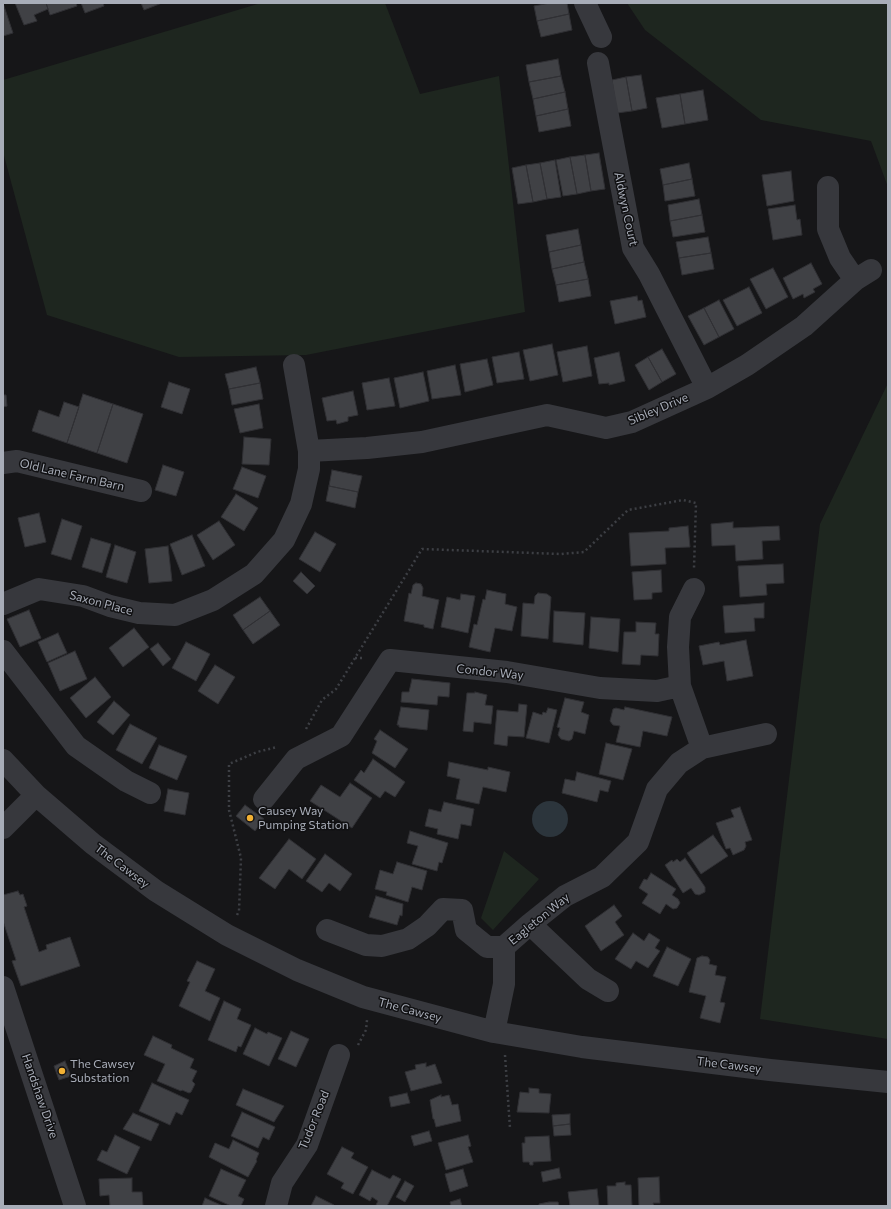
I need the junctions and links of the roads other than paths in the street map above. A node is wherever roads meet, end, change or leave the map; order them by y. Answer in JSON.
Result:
{"nodes":[{"id":1,"x":585,"y":3,"type":"edge"},
{"id":2,"x":601,"y":37,"type":"dead end"},
{"id":3,"x":598,"y":63,"type":"dead end"},
{"id":4,"x":828,"y":186,"type":"dead end"},
{"id":5,"x":294,"y":365,"type":"dead end"},
{"id":6,"x":707,"y":388,"type":"junction"},
{"id":7,"x":309,"y":450,"type":"junction"},
{"id":8,"x":3,"y":463,"type":"edge"},
{"id":9,"x":141,"y":491,"type":"dead end"},
{"id":10,"x":694,"y":589,"type":"dead end"},
{"id":11,"x":3,"y":604,"type":"edge"},
{"id":12,"x":3,"y":651,"type":"edge"},
{"id":13,"x":680,"y":686,"type":"junction"},
{"id":14,"x":766,"y":734,"type":"dead end"},
{"id":15,"x":702,"y":748,"type":"junction"},
{"id":16,"x":3,"y":760,"type":"edge"},
{"id":17,"x":150,"y":793,"type":"dead end"},
{"id":18,"x":36,"y":795,"type":"junction"},
{"id":19,"x":264,"y":799,"type":"dead end"},
{"id":20,"x":3,"y":828,"type":"edge"},
{"id":21,"x":530,"y":924,"type":"junction"},
{"id":22,"x":327,"y":930,"type":"dead end"},
{"id":23,"x":504,"y":947,"type":"junction"},
{"id":24,"x":3,"y":987,"type":"edge"},
{"id":25,"x":608,"y":991,"type":"dead end"},
{"id":26,"x":494,"y":1032,"type":"junction"},
{"id":27,"x":339,"y":1054,"type":"road end"},
{"id":28,"x":888,"y":1082,"type":"edge"},
{"id":29,"x":75,"y":1206,"type":"edge"},
{"id":30,"x":276,"y":1206,"type":"edge"}],
"edges":[{"from":1,"to":2,"type":"street"},
{"from":3,"to":6,"type":"street","name":"Aldwyn Court"},
{"from":4,"to":6,"type":"street","name":"Sibley Drive"},
{"from":5,"to":7,"type":"street","name":"Saxon Place"},
{"from":6,"to":7,"type":"street","name":"Sibley Drive"},
{"from":7,"to":11,"type":"street","name":"Saxon Place"},
{"from":8,"to":9,"type":"street","name":"Old Lane Farm Barn"},
{"from":10,"to":13,"type":"street"},
{"from":12,"to":17,"type":"street"},
{"from":13,"to":15,"type":"street"},
{"from":13,"to":19,"type":"street","name":"Condor Way"},
{"from":14,"to":15,"type":"street","name":"Eagleton Way"},
{"from":15,"to":21,"type":"street","name":"Eagleton Way"},
{"from":16,"to":18,"type":"street","name":"The Cawsey"},
{"from":18,"to":20,"type":"street"},
{"from":18,"to":26,"type":"street","name":"The Cawsey"},
{"from":21,"to":23,"type":"street","name":"Eagleton Way"},
{"from":21,"to":25,"type":"street"},
{"from":22,"to":23,"type":"street","name":"Eagleton Way"},
{"from":23,"to":26,"type":"street","name":"Eagleton Way"},
{"from":24,"to":29,"type":"street","name":"Handshaw Drive"},
{"from":26,"to":28,"type":"street","name":"The Cawsey"},
{"from":27,"to":30,"type":"street","name":"Tudor Road"}]}
